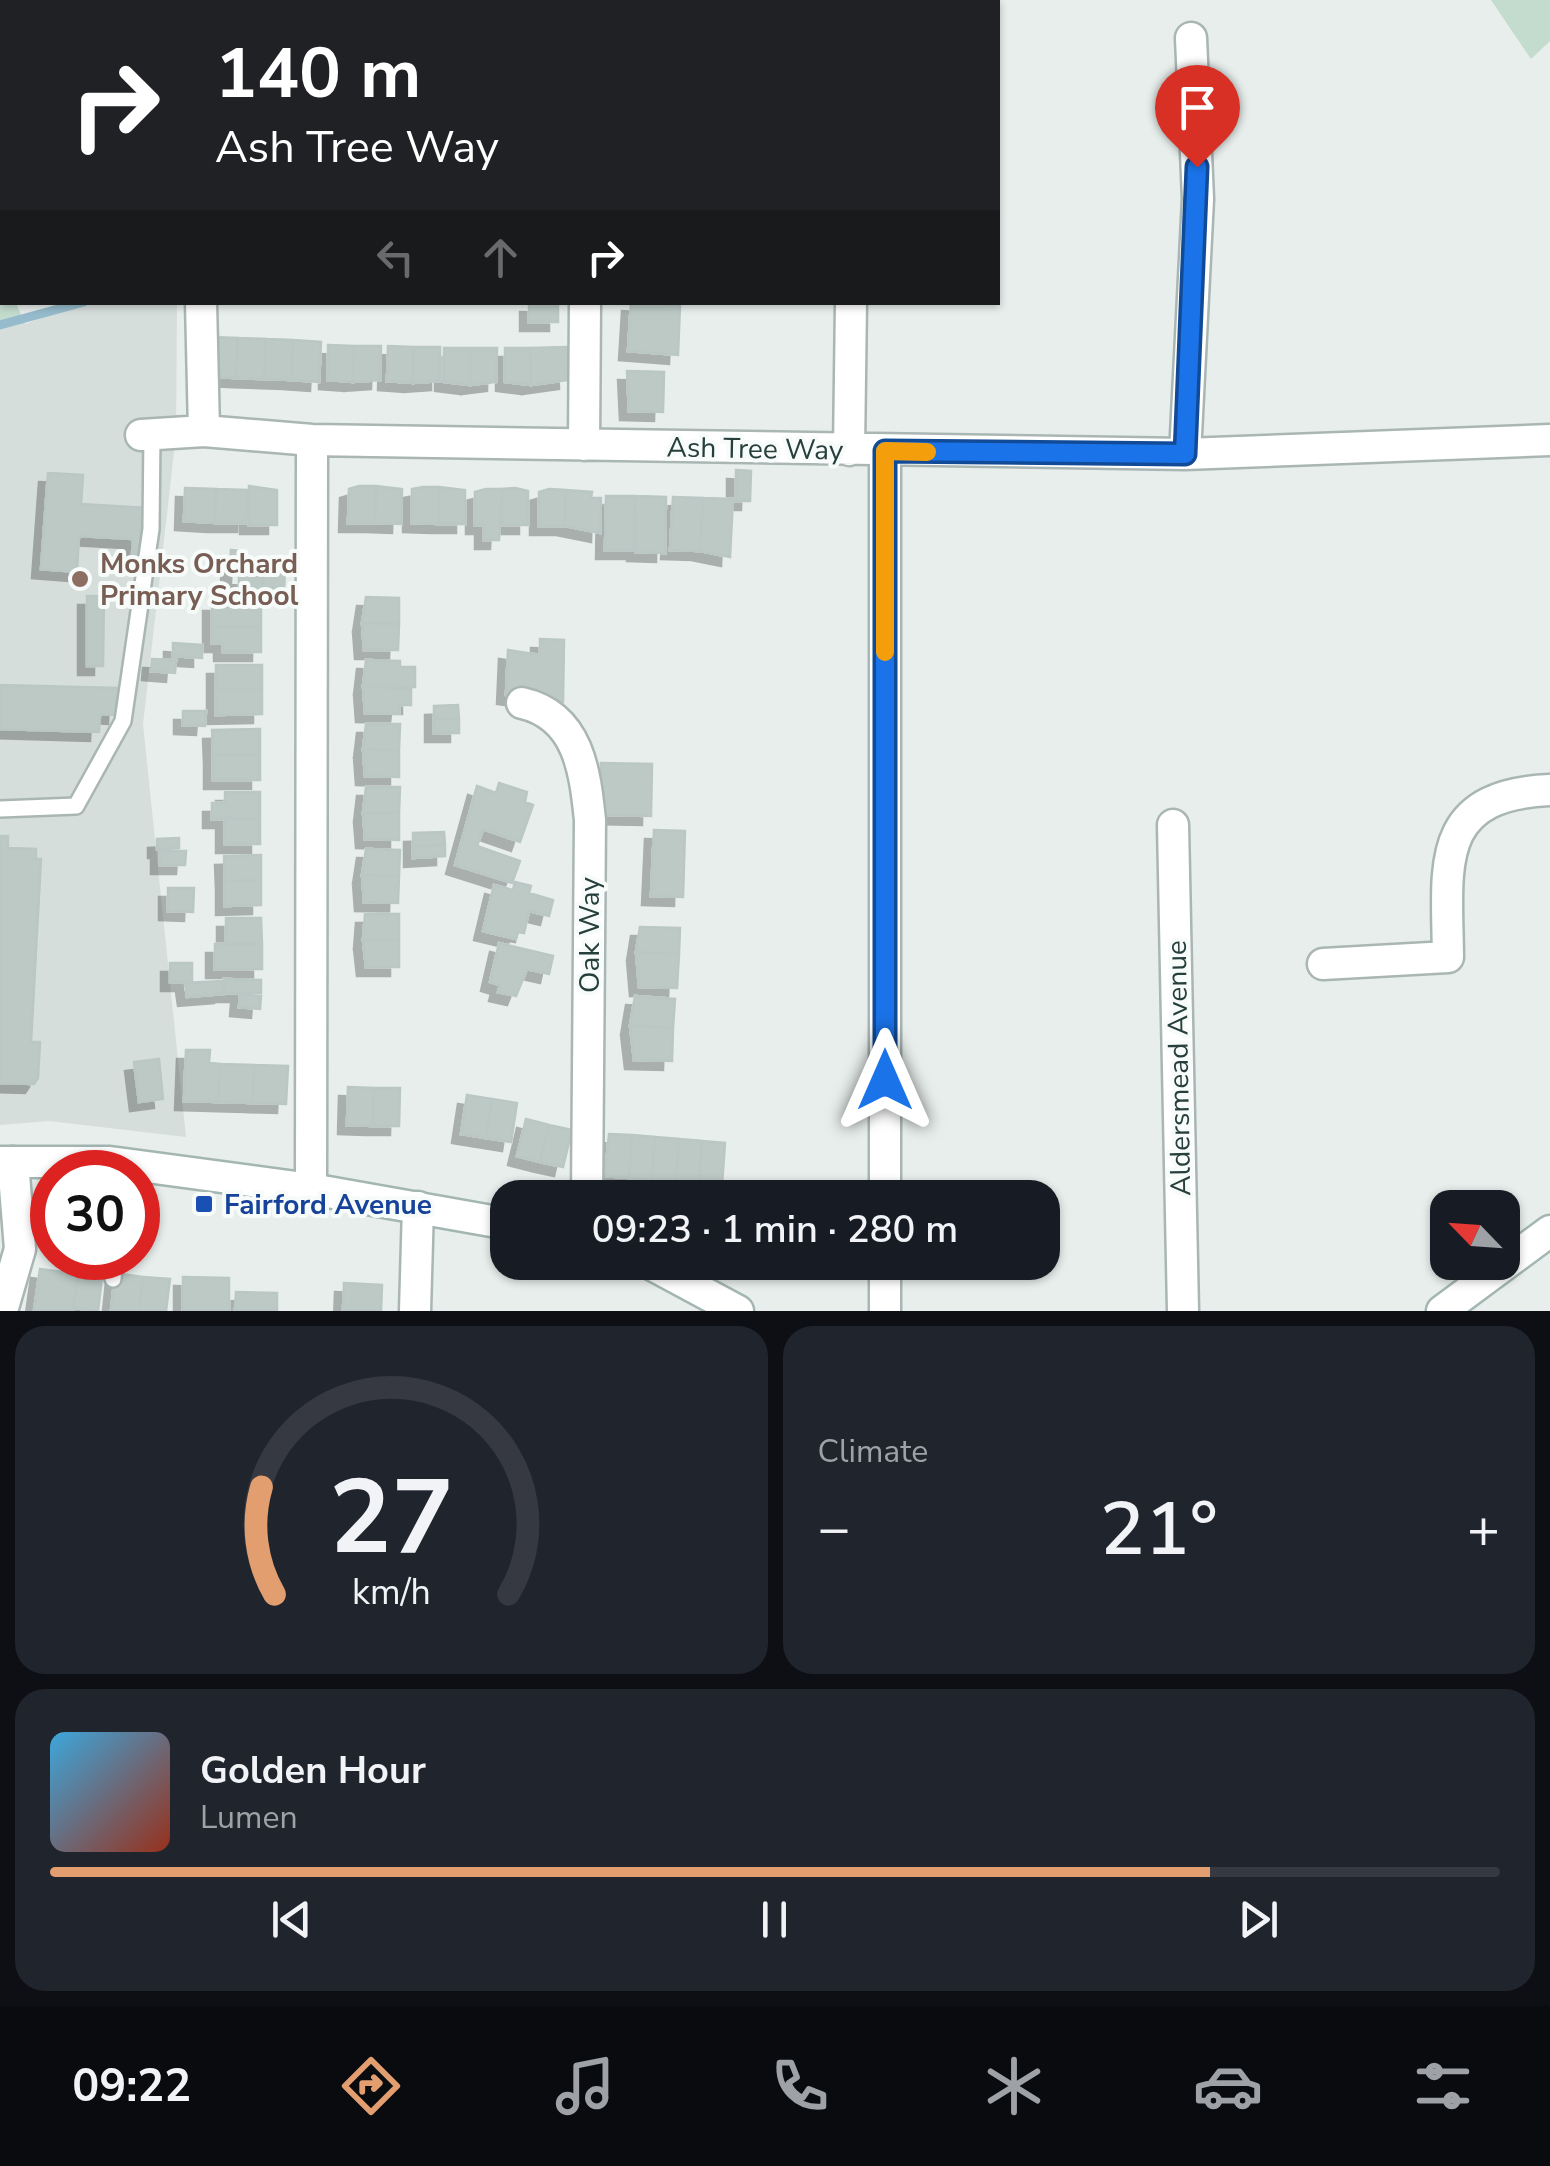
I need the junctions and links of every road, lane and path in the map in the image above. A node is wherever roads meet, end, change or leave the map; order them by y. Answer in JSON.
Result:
{"nodes":[{"id":1,"x":1191,"y":38,"type":"dead end"},
{"id":2,"x":201,"y":305,"type":"edge"},
{"id":3,"x":585,"y":305,"type":"edge"},
{"id":4,"x":850,"y":305,"type":"edge"},
{"id":5,"x":204,"y":431,"type":"junction"},
{"id":6,"x":146,"y":435,"type":"joint"},
{"id":7,"x":312,"y":440,"type":"junction"},
{"id":8,"x":1550,"y":440,"type":"edge"},
{"id":9,"x":584,"y":445,"type":"junction"},
{"id":10,"x":849,"y":450,"type":"junction"},
{"id":11,"x":885,"y":451,"type":"junction"},
{"id":12,"x":1185,"y":454,"type":"junction"},
{"id":13,"x":522,"y":702,"type":"dead end"},
{"id":14,"x":1550,"y":790,"type":"edge"},
{"id":15,"x":0,"y":809,"type":"edge"},
{"id":16,"x":1173,"y":825,"type":"dead end"},
{"id":17,"x":1324,"y":964,"type":"dead end"},
{"id":18,"x":6,"y":1162,"type":"edge"},
{"id":19,"x":160,"y":1172,"type":"edge"},
{"id":20,"x":587,"y":1180,"type":"edge"},
{"id":21,"x":885,"y":1180,"type":"edge"},
{"id":22,"x":312,"y":1189,"type":"junction"},
{"id":23,"x":418,"y":1206,"type":"junction"},
{"id":24,"x":490,"y":1220,"type":"edge"},
{"id":25,"x":1550,"y":1231,"type":"edge"},
{"id":26,"x":680,"y":1280,"type":"edge"},
{"id":27,"x":885,"y":1280,"type":"edge"},
{"id":28,"x":2,"y":1311,"type":"edge"},
{"id":29,"x":416,"y":1311,"type":"edge"},
{"id":30,"x":738,"y":1311,"type":"edge"},
{"id":31,"x":886,"y":1311,"type":"edge"},
{"id":32,"x":1183,"y":1311,"type":"edge"},
{"id":33,"x":1442,"y":1311,"type":"edge"}],
"edges":[{"from":1,"to":12,"type":"street"},
{"from":2,"to":5,"type":"street"},
{"from":3,"to":9,"type":"street"},
{"from":4,"to":10,"type":"street"},
{"from":5,"to":6,"type":"street","name":"Ash Tree Way"},
{"from":5,"to":7,"type":"street","name":"Ash Tree Way"},
{"from":6,"to":15,"type":"lane"},
{"from":7,"to":9,"type":"street","name":"Ash Tree Way"},
{"from":7,"to":22,"type":"street"},
{"from":8,"to":12,"type":"street","name":"Ash Tree Way"},
{"from":9,"to":10,"type":"street","name":"Ash Tree Way"},
{"from":10,"to":11,"type":"street","name":"Ash Tree Way"},
{"from":11,"to":12,"type":"street","name":"Ash Tree Way"},
{"from":11,"to":21,"type":"street"},
{"from":13,"to":20,"type":"street","name":"Oak Way"},
{"from":14,"to":17,"type":"street"},
{"from":16,"to":32,"type":"street","name":"Aldersmead Avenue"},
{"from":18,"to":28,"type":"street"},
{"from":19,"to":22,"type":"street"},
{"from":22,"to":23,"type":"street"},
{"from":23,"to":24,"type":"street"},
{"from":23,"to":29,"type":"street"},
{"from":25,"to":33,"type":"street"},
{"from":26,"to":30,"type":"street"},
{"from":27,"to":31,"type":"street"}]}
